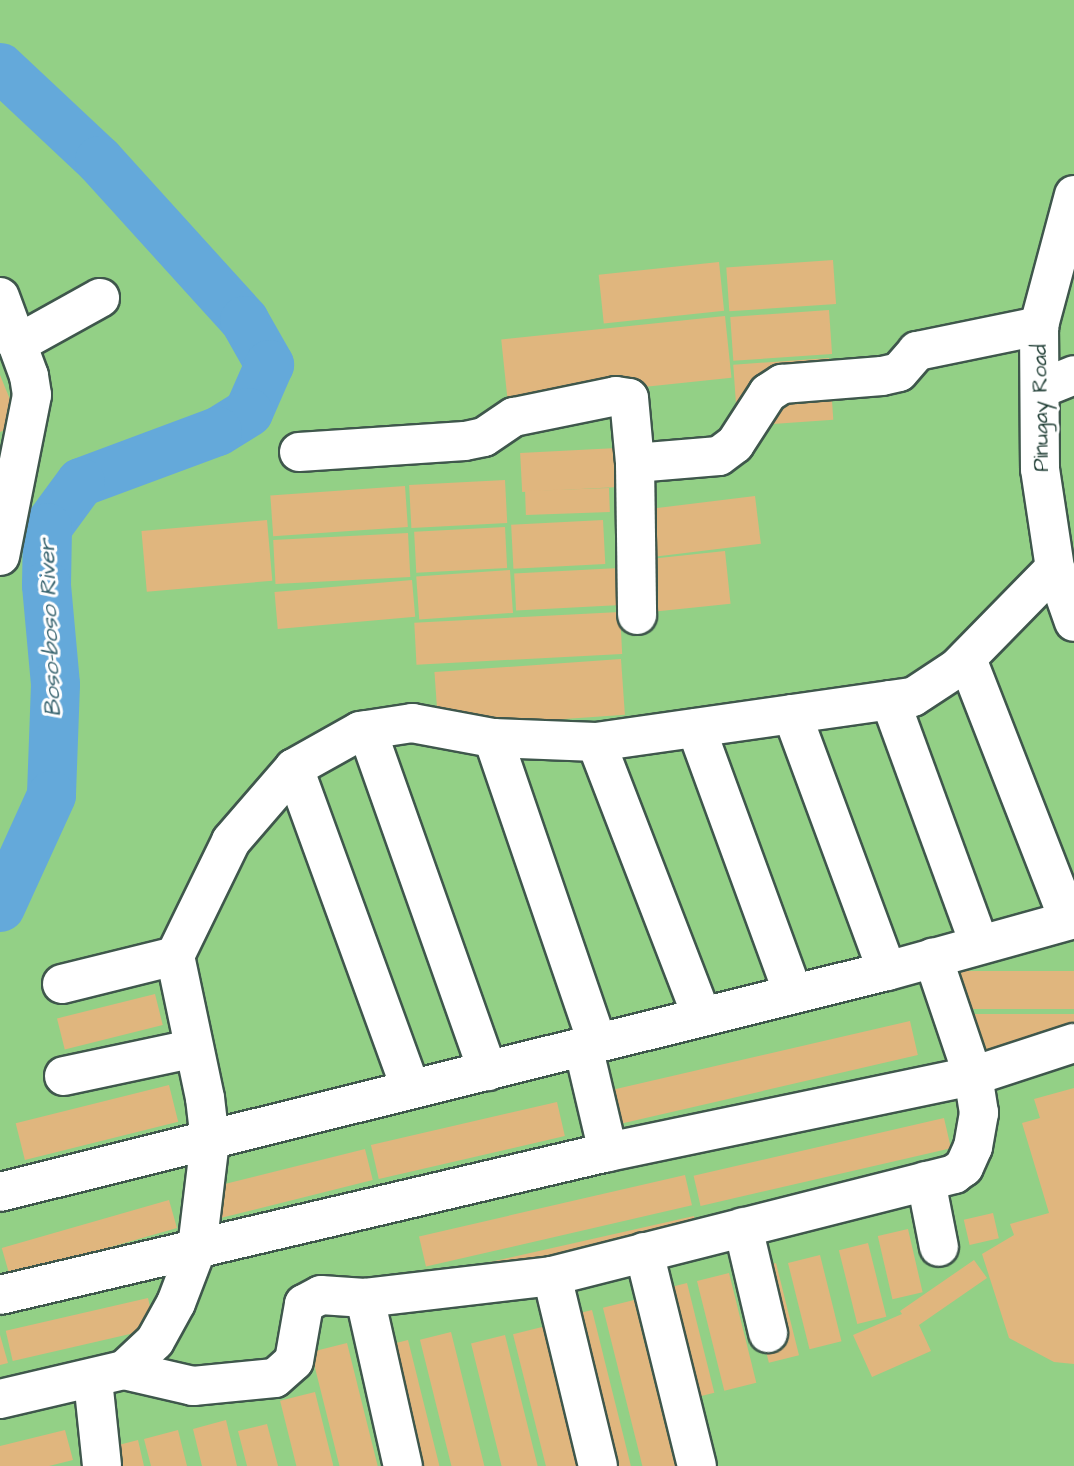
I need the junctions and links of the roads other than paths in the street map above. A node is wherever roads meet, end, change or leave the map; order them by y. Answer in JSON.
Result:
{"nodes":[{"id":1,"x":1074,"y":195,"type":"edge"},
{"id":2,"x":0,"y":297,"type":"edge"},
{"id":3,"x":100,"y":298,"type":"dead end"},
{"id":4,"x":1040,"y":326,"type":"junction"},
{"id":5,"x":17,"y":344,"type":"junction"},
{"id":6,"x":1057,"y":382,"type":"edge"},
{"id":7,"x":299,"y":452,"type":"dead end"},
{"id":8,"x":635,"y":463,"type":"junction"},
{"id":9,"x":0,"y":556,"type":"edge"},
{"id":10,"x":1055,"y":568,"type":"junction"},
{"id":11,"x":637,"y":615,"type":"dead end"},
{"id":12,"x":1074,"y":621,"type":"edge"},
{"id":13,"x":967,"y":659,"type":"junction"},
{"id":14,"x":890,"y":700,"type":"junction"},
{"id":15,"x":792,"y":714,"type":"junction"},
{"id":16,"x":696,"y":727,"type":"junction"},
{"id":17,"x":367,"y":730,"type":"junction"},
{"id":18,"x":493,"y":738,"type":"junction"},
{"id":19,"x":596,"y":742,"type":"junction"},
{"id":20,"x":295,"y":768,"type":"junction"},
{"id":21,"x":1071,"y":919,"type":"edge"},
{"id":22,"x":979,"y":943,"type":"junction"},
{"id":23,"x":175,"y":956,"type":"junction"},
{"id":24,"x":933,"y":958,"type":"junction"},
{"id":25,"x":887,"y":971,"type":"junction"},
{"id":26,"x":62,"y":984,"type":"dead end"},
{"id":27,"x":792,"y":991,"type":"junction"},
{"id":28,"x":701,"y":1014,"type":"junction"},
{"id":29,"x":1074,"y":1043,"type":"edge"},
{"id":30,"x":590,"y":1044,"type":"junction"},
{"id":31,"x":191,"y":1049,"type":"junction"},
{"id":32,"x":488,"y":1071,"type":"junction"},
{"id":33,"x":64,"y":1076,"type":"dead end"},
{"id":34,"x":973,"y":1076,"type":"junction"},
{"id":35,"x":411,"y":1089,"type":"junction"},
{"id":36,"x":209,"y":1141,"type":"junction"},
{"id":37,"x":608,"y":1152,"type":"junction"},
{"id":38,"x":926,"y":1181,"type":"junction"},
{"id":39,"x":0,"y":1192,"type":"edge"},
{"id":40,"x":743,"y":1227,"type":"junction"},
{"id":41,"x":940,"y":1247,"type":"dead end"},
{"id":42,"x":197,"y":1248,"type":"junction"},
{"id":43,"x":644,"y":1252,"type":"junction"},
{"id":44,"x":552,"y":1276,"type":"junction"},
{"id":45,"x":0,"y":1295,"type":"edge"},
{"id":46,"x":365,"y":1298,"type":"junction"},
{"id":47,"x":768,"y":1333,"type":"dead end"},
{"id":48,"x":109,"y":1375,"type":"junction"},
{"id":49,"x":0,"y":1399,"type":"edge"},
{"id":50,"x":102,"y":1466,"type":"edge"},
{"id":51,"x":403,"y":1466,"type":"edge"},
{"id":52,"x":598,"y":1466,"type":"edge"},
{"id":53,"x":696,"y":1466,"type":"edge"}],
"edges":[{"from":1,"to":4,"type":"street","name":"Pinugay Road"},
{"from":2,"to":5,"type":"street"},
{"from":3,"to":5,"type":"street"},
{"from":4,"to":6,"type":"street","name":"Pinugay Road"},
{"from":4,"to":8,"type":"street"},
{"from":5,"to":9,"type":"street"},
{"from":6,"to":10,"type":"street","name":"Pinugay Road"},
{"from":7,"to":8,"type":"street"},
{"from":8,"to":11,"type":"street"},
{"from":10,"to":12,"type":"street","name":"Pinugay Road"},
{"from":10,"to":13,"type":"street"},
{"from":13,"to":14,"type":"street"},
{"from":13,"to":21,"type":"street"},
{"from":14,"to":15,"type":"street"},
{"from":14,"to":22,"type":"street"},
{"from":15,"to":16,"type":"street"},
{"from":15,"to":25,"type":"street"},
{"from":16,"to":19,"type":"street"},
{"from":16,"to":27,"type":"street"},
{"from":17,"to":18,"type":"street"},
{"from":17,"to":20,"type":"street"},
{"from":17,"to":32,"type":"street"},
{"from":18,"to":19,"type":"street"},
{"from":18,"to":30,"type":"street"},
{"from":19,"to":28,"type":"street"},
{"from":20,"to":23,"type":"street"},
{"from":20,"to":35,"type":"street"},
{"from":21,"to":22,"type":"street"},
{"from":22,"to":24,"type":"street"},
{"from":23,"to":26,"type":"street"},
{"from":23,"to":31,"type":"street"},
{"from":24,"to":25,"type":"street"},
{"from":24,"to":34,"type":"street"},
{"from":25,"to":27,"type":"street"},
{"from":27,"to":28,"type":"street"},
{"from":28,"to":30,"type":"street"},
{"from":29,"to":34,"type":"street"},
{"from":30,"to":32,"type":"street"},
{"from":30,"to":37,"type":"street"},
{"from":31,"to":33,"type":"street"},
{"from":31,"to":36,"type":"street"},
{"from":32,"to":35,"type":"street"},
{"from":34,"to":37,"type":"street"},
{"from":34,"to":38,"type":"street"},
{"from":35,"to":36,"type":"street"},
{"from":36,"to":39,"type":"street"},
{"from":36,"to":42,"type":"street"},
{"from":37,"to":42,"type":"street"},
{"from":38,"to":40,"type":"street"},
{"from":38,"to":41,"type":"street"},
{"from":40,"to":43,"type":"street"},
{"from":40,"to":47,"type":"street"},
{"from":42,"to":45,"type":"street"},
{"from":42,"to":48,"type":"street"},
{"from":43,"to":44,"type":"street"},
{"from":43,"to":53,"type":"street"},
{"from":44,"to":46,"type":"street"},
{"from":44,"to":52,"type":"street"},
{"from":46,"to":48,"type":"street"},
{"from":46,"to":51,"type":"street"},
{"from":48,"to":49,"type":"street"},
{"from":48,"to":50,"type":"street"}]}
